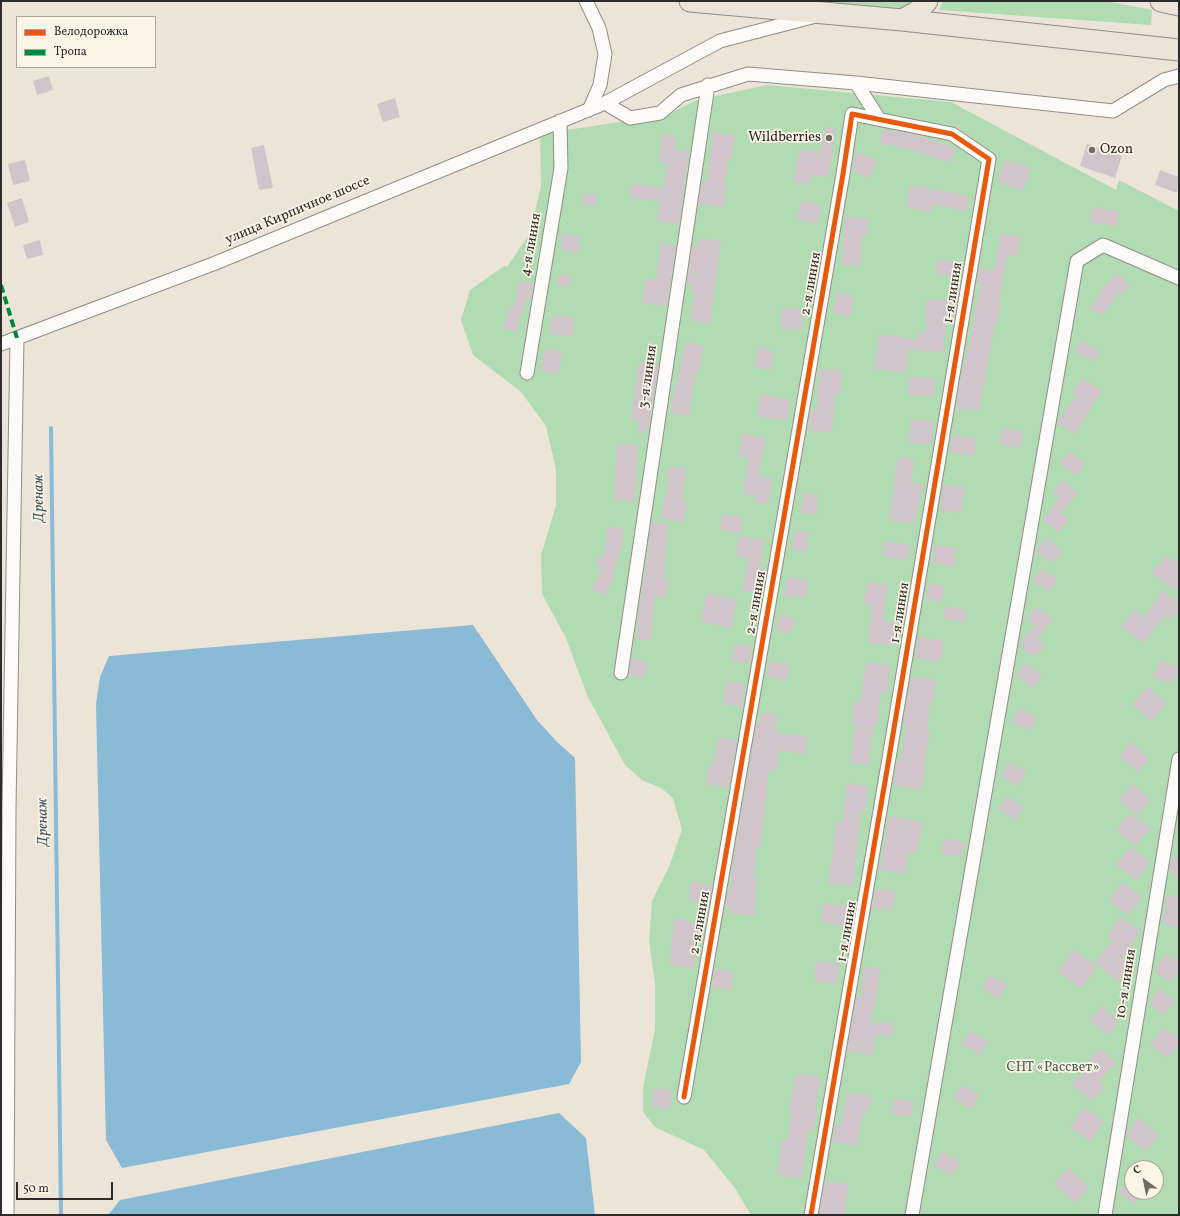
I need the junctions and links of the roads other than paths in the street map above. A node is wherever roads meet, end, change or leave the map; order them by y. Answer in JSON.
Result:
{"nodes":[{"id":1,"x":586,"y":1,"type":"edge"},
{"id":2,"x":690,"y":1,"type":"edge"},
{"id":3,"x":927,"y":1,"type":"edge"},
{"id":4,"x":1161,"y":1,"type":"edge"},
{"id":5,"x":1179,"y":5,"type":"edge"},
{"id":6,"x":827,"y":13,"type":"junction"},
{"id":7,"x":902,"y":20,"type":"junction"},
{"id":8,"x":1179,"y":50,"type":"edge"},
{"id":9,"x":1179,"y":76,"type":"edge"},
{"id":10,"x":856,"y":83,"type":"junction"},
{"id":11,"x":708,"y":85,"type":"junction"},
{"id":12,"x":605,"y":103,"type":"junction"},
{"id":13,"x":589,"y":110,"type":"junction"},
{"id":14,"x":852,"y":114,"type":"joint"},
{"id":15,"x":879,"y":120,"type":"junction"},
{"id":16,"x":560,"y":121,"type":"junction"},
{"id":17,"x":1179,"y":278,"type":"edge"},
{"id":18,"x":17,"y":338,"type":"junction"},
{"id":19,"x":1,"y":344,"type":"edge"},
{"id":20,"x":527,"y":373,"type":"dead end"},
{"id":21,"x":621,"y":673,"type":"dead end"},
{"id":22,"x":1179,"y":759,"type":"edge"},
{"id":23,"x":684,"y":1097,"type":"dead end"},
{"id":24,"x":7,"y":1215,"type":"edge"},
{"id":25,"x":811,"y":1215,"type":"edge"},
{"id":26,"x":912,"y":1215,"type":"edge"},
{"id":27,"x":1105,"y":1215,"type":"edge"}],
"edges":[{"from":1,"to":13,"type":"street"},
{"from":2,"to":6,"type":"main road"},
{"from":3,"to":7,"type":"main road"},
{"from":4,"to":5,"type":"main road"},
{"from":6,"to":7,"type":"main road"},
{"from":6,"to":12,"type":"street","name":"улица Кирпичное шоссе"},
{"from":7,"to":8,"type":"main road"},
{"from":9,"to":10,"type":"street"},
{"from":10,"to":11,"type":"street"},
{"from":10,"to":15,"type":"street"},
{"from":11,"to":12,"type":"street"},
{"from":11,"to":21,"type":"street","name":"3-я линия"},
{"from":12,"to":13,"type":"street","name":"улица Кирпичное шоссе"},
{"from":13,"to":16,"type":"street","name":"улица Кирпичное шоссе"},
{"from":14,"to":15,"type":"street","name":"1-я линия"},
{"from":14,"to":23,"type":"street","name":"2-я линия"},
{"from":15,"to":25,"type":"street","name":"1-я линия"},
{"from":16,"to":18,"type":"street","name":"улица Кирпичное шоссе"},
{"from":16,"to":20,"type":"street","name":"4-я линия"},
{"from":17,"to":26,"type":"street"},
{"from":18,"to":19,"type":"street","name":"улица Кирпичное шоссе"},
{"from":18,"to":24,"type":"street"},
{"from":22,"to":27,"type":"street","name":"10-я линия"}]}
